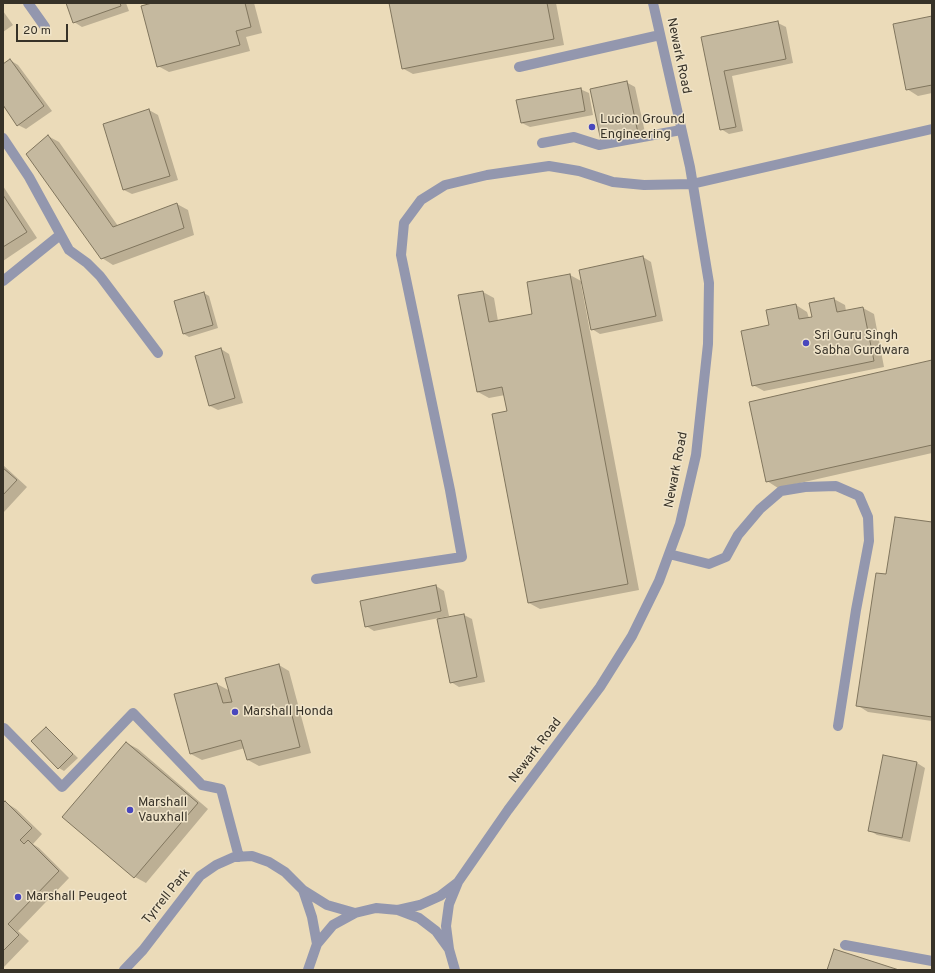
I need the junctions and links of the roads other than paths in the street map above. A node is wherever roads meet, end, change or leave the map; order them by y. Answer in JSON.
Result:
{"nodes":[{"id":1,"x":28,"y":3,"type":"edge"},
{"id":2,"x":653,"y":3,"type":"edge"},
{"id":3,"x":45,"y":27,"type":"dead end"},
{"id":4,"x":660,"y":35,"type":"junction"},
{"id":5,"x":519,"y":67,"type":"dead end"},
{"id":6,"x":932,"y":129,"type":"edge"},
{"id":7,"x":681,"y":130,"type":"junction"},
{"id":8,"x":3,"y":138,"type":"edge"},
{"id":9,"x":542,"y":143,"type":"dead end"},
{"id":10,"x":692,"y":184,"type":"junction"},
{"id":11,"x":60,"y":235,"type":"junction"},
{"id":12,"x":3,"y":281,"type":"edge"},
{"id":13,"x":158,"y":354,"type":"dead end"},
{"id":14,"x":669,"y":554,"type":"junction"},
{"id":15,"x":316,"y":579,"type":"dead end"},
{"id":16,"x":838,"y":726,"type":"dead end"},
{"id":17,"x":4,"y":728,"type":"edge"},
{"id":18,"x":239,"y":856,"type":"junction"},
{"id":19,"x":458,"y":882,"type":"junction"},
{"id":20,"x":303,"y":890,"type":"junction"},
{"id":21,"x":398,"y":910,"type":"junction"},
{"id":22,"x":355,"y":913,"type":"junction"},
{"id":23,"x":317,"y":944,"type":"junction"},
{"id":24,"x":846,"y":945,"type":"dead end"},
{"id":25,"x":448,"y":949,"type":"junction"},
{"id":26,"x":932,"y":962,"type":"edge"},
{"id":27,"x":124,"y":970,"type":"edge"},
{"id":28,"x":308,"y":970,"type":"edge"},
{"id":29,"x":455,"y":970,"type":"edge"}],
"edges":[{"from":1,"to":3,"type":"street"},
{"from":2,"to":4,"type":"street","name":"Newark Road"},
{"from":4,"to":5,"type":"street"},
{"from":4,"to":7,"type":"street","name":"Newark Road"},
{"from":6,"to":10,"type":"street"},
{"from":7,"to":9,"type":"street"},
{"from":7,"to":10,"type":"street","name":"Newark Road"},
{"from":8,"to":11,"type":"street"},
{"from":10,"to":14,"type":"street","name":"Newark Road"},
{"from":10,"to":15,"type":"street"},
{"from":11,"to":12,"type":"street"},
{"from":11,"to":13,"type":"street"},
{"from":14,"to":16,"type":"street"},
{"from":14,"to":19,"type":"street","name":"Newark Road"},
{"from":17,"to":18,"type":"street"},
{"from":18,"to":20,"type":"street","name":"Tyrrell Park"},
{"from":18,"to":27,"type":"street","name":"Tyrrell Park"},
{"from":19,"to":21,"type":"street","name":"Newark Road"},
{"from":19,"to":25,"type":"street","name":"Newark Road"},
{"from":20,"to":22,"type":"street"},
{"from":20,"to":23,"type":"street"},
{"from":21,"to":22,"type":"street"},
{"from":21,"to":25,"type":"street"},
{"from":22,"to":23,"type":"street"},
{"from":23,"to":28,"type":"street"},
{"from":24,"to":26,"type":"street"},
{"from":25,"to":29,"type":"street"}]}
